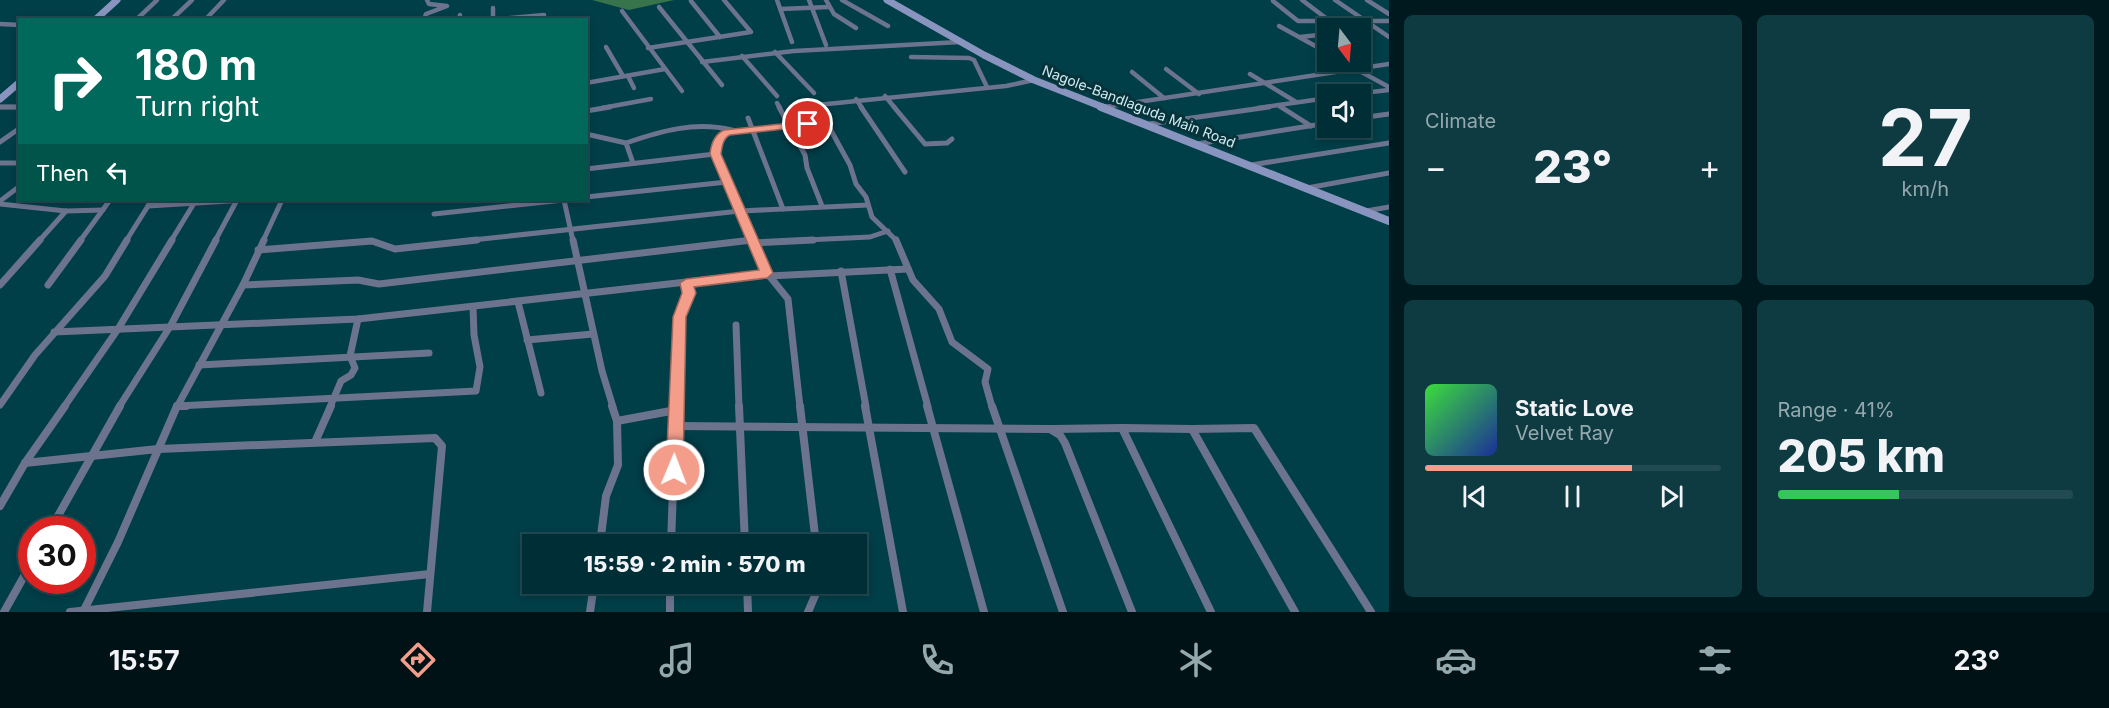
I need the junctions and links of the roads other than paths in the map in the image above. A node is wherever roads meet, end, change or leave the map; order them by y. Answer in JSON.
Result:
{"nodes":[{"id":1,"x":117,"y":0,"type":"edge"},
{"id":2,"x":158,"y":0,"type":"edge"},
{"id":3,"x":192,"y":0,"type":"edge"},
{"id":4,"x":224,"y":0,"type":"edge"},
{"id":5,"x":428,"y":0,"type":"edge"},
{"id":6,"x":724,"y":0,"type":"edge"},
{"id":7,"x":777,"y":0,"type":"edge"},
{"id":8,"x":808,"y":0,"type":"edge"},
{"id":9,"x":826,"y":0,"type":"edge"},
{"id":10,"x":842,"y":0,"type":"edge"},
{"id":11,"x":887,"y":0,"type":"edge"},
{"id":12,"x":1302,"y":0,"type":"edge"},
{"id":13,"x":1335,"y":0,"type":"edge"},
{"id":14,"x":1367,"y":0,"type":"edge"},
{"id":15,"x":691,"y":2,"type":"dead end"},
{"id":16,"x":1273,"y":2,"type":"dead end"},
{"id":17,"x":659,"y":6,"type":"dead end"},
{"id":18,"x":829,"y":7,"type":"junction"},
{"id":19,"x":493,"y":8,"type":"dead end"},
{"id":20,"x":812,"y":8,"type":"junction"},
{"id":21,"x":780,"y":9,"type":"junction"},
{"id":22,"x":622,"y":11,"type":"dead end"},
{"id":23,"x":1389,"y":14,"type":"edge"},
{"id":24,"x":544,"y":15,"type":"dead end"},
{"id":25,"x":96,"y":18,"type":"edge"},
{"id":26,"x":138,"y":18,"type":"edge"},
{"id":27,"x":173,"y":18,"type":"edge"},
{"id":28,"x":207,"y":18,"type":"edge"},
{"id":29,"x":425,"y":18,"type":"edge"},
{"id":30,"x":493,"y":18,"type":"edge"},
{"id":31,"x":506,"y":18,"type":"edge"},
{"id":32,"x":1325,"y":18,"type":"edge"},
{"id":33,"x":1359,"y":18,"type":"edge"},
{"id":34,"x":1317,"y":21,"type":"edge"},
{"id":35,"x":1371,"y":21,"type":"edge"},
{"id":36,"x":1389,"y":21,"type":"edge"},
{"id":37,"x":0,"y":24,"type":"edge"},
{"id":38,"x":18,"y":25,"type":"edge"},
{"id":39,"x":888,"y":26,"type":"dead end"},
{"id":40,"x":1280,"y":26,"type":"dead end"},
{"id":41,"x":1371,"y":26,"type":"edge"},
{"id":42,"x":856,"y":28,"type":"dead end"},
{"id":43,"x":1317,"y":35,"type":"edge"},
{"id":44,"x":720,"y":37,"type":"junction"},
{"id":45,"x":1300,"y":37,"type":"junction"},
{"id":46,"x":1389,"y":37,"type":"edge"},
{"id":47,"x":686,"y":42,"type":"junction"},
{"id":48,"x":792,"y":42,"type":"dead end"},
{"id":49,"x":960,"y":42,"type":"junction"},
{"id":50,"x":826,"y":45,"type":"dead end"},
{"id":51,"x":1317,"y":46,"type":"edge"},
{"id":52,"x":606,"y":47,"type":"dead end"},
{"id":53,"x":648,"y":48,"type":"junction"},
{"id":54,"x":775,"y":52,"type":"junction"},
{"id":55,"x":742,"y":56,"type":"junction"},
{"id":56,"x":911,"y":57,"type":"dead end"},
{"id":57,"x":702,"y":62,"type":"junction"},
{"id":58,"x":1389,"y":64,"type":"edge"},
{"id":59,"x":1371,"y":67,"type":"edge"},
{"id":60,"x":664,"y":69,"type":"junction"},
{"id":61,"x":1166,"y":69,"type":"dead end"},
{"id":62,"x":1131,"y":72,"type":"dead end"},
{"id":63,"x":1339,"y":72,"type":"edge"},
{"id":64,"x":1362,"y":72,"type":"edge"},
{"id":65,"x":1250,"y":74,"type":"dead end"},
{"id":66,"x":625,"y":76,"type":"junction"},
{"id":67,"x":1034,"y":80,"type":"junction"},
{"id":68,"x":588,"y":83,"type":"edge"},
{"id":69,"x":18,"y":84,"type":"edge"},
{"id":70,"x":1267,"y":84,"type":"junction"},
{"id":71,"x":722,"y":85,"type":"dead end"},
{"id":72,"x":987,"y":87,"type":"junction"},
{"id":73,"x":634,"y":88,"type":"dead end"},
{"id":74,"x":1389,"y":88,"type":"edge"},
{"id":75,"x":682,"y":91,"type":"dead end"},
{"id":76,"x":1371,"y":91,"type":"edge"},
{"id":77,"x":814,"y":93,"type":"dead end"},
{"id":78,"x":1199,"y":93,"type":"junction"},
{"id":79,"x":885,"y":96,"type":"junction"},
{"id":80,"x":1164,"y":98,"type":"junction"},
{"id":81,"x":0,"y":99,"type":"edge"},
{"id":82,"x":651,"y":99,"type":"dead end"},
{"id":83,"x":856,"y":99,"type":"junction"},
{"id":84,"x":1317,"y":99,"type":"edge"},
{"id":85,"x":1296,"y":102,"type":"junction"},
{"id":86,"x":1278,"y":105,"type":"junction"},
{"id":87,"x":0,"y":107,"type":"edge"},
{"id":88,"x":18,"y":107,"type":"edge"},
{"id":89,"x":1105,"y":107,"type":"junction"},
{"id":90,"x":588,"y":111,"type":"edge"},
{"id":91,"x":1389,"y":114,"type":"edge"},
{"id":92,"x":1371,"y":116,"type":"edge"},
{"id":93,"x":748,"y":118,"type":"dead end"},
{"id":94,"x":826,"y":122,"type":"junction"},
{"id":95,"x":1149,"y":124,"type":"junction"},
{"id":96,"x":1317,"y":125,"type":"edge"},
{"id":97,"x":789,"y":126,"type":"junction"},
{"id":98,"x":1311,"y":126,"type":"junction"},
{"id":99,"x":18,"y":129,"type":"edge"},
{"id":100,"x":753,"y":130,"type":"junction"},
{"id":101,"x":734,"y":131,"type":"junction"},
{"id":102,"x":588,"y":134,"type":"edge"},
{"id":103,"x":952,"y":140,"type":"dead end"},
{"id":104,"x":0,"y":142,"type":"edge"},
{"id":105,"x":627,"y":143,"type":"junction"},
{"id":106,"x":1389,"y":143,"type":"edge"},
{"id":107,"x":1197,"y":144,"type":"junction"},
{"id":108,"x":715,"y":154,"type":"junction"},
{"id":109,"x":0,"y":163,"type":"edge"},
{"id":110,"x":18,"y":163,"type":"edge"},
{"id":111,"x":633,"y":163,"type":"junction"},
{"id":112,"x":1251,"y":165,"type":"junction"},
{"id":113,"x":588,"y":169,"type":"edge"},
{"id":114,"x":905,"y":172,"type":"dead end"},
{"id":115,"x":1389,"y":173,"type":"edge"},
{"id":116,"x":727,"y":182,"type":"junction"},
{"id":117,"x":18,"y":188,"type":"edge"},
{"id":118,"x":1307,"y":188,"type":"junction"},
{"id":119,"x":588,"y":197,"type":"edge"},
{"id":120,"x":109,"y":201,"type":"edge"},
{"id":121,"x":195,"y":201,"type":"edge"},
{"id":122,"x":236,"y":201,"type":"edge"},
{"id":123,"x":282,"y":201,"type":"edge"},
{"id":124,"x":488,"y":201,"type":"edge"},
{"id":125,"x":554,"y":201,"type":"edge"},
{"id":126,"x":564,"y":201,"type":"edge"},
{"id":127,"x":0,"y":203,"type":"edge"},
{"id":128,"x":150,"y":203,"type":"edge"},
{"id":129,"x":868,"y":205,"type":"junction"},
{"id":130,"x":822,"y":206,"type":"junction"},
{"id":131,"x":1389,"y":207,"type":"edge"},
{"id":132,"x":488,"y":208,"type":"junction"},
{"id":133,"x":783,"y":209,"type":"junction"},
{"id":134,"x":103,"y":210,"type":"junction"},
{"id":135,"x":66,"y":211,"type":"junction"},
{"id":136,"x":740,"y":211,"type":"junction"},
{"id":137,"x":1366,"y":212,"type":"junction"},
{"id":138,"x":434,"y":214,"type":"dead end"},
{"id":139,"x":1389,"y":221,"type":"edge"},
{"id":140,"x":570,"y":228,"type":"junction"},
{"id":141,"x":888,"y":231,"type":"junction"},
{"id":142,"x":753,"y":242,"type":"junction"},
{"id":143,"x":258,"y":250,"type":"junction"},
{"id":144,"x":576,"y":260,"type":"junction"},
{"id":145,"x":890,"y":269,"type":"junction"},
{"id":146,"x":908,"y":269,"type":"junction"},
{"id":147,"x":841,"y":271,"type":"junction"},
{"id":148,"x":768,"y":275,"type":"junction"},
{"id":149,"x":686,"y":283,"type":"junction"},
{"id":150,"x":0,"y":285,"type":"edge"},
{"id":151,"x":48,"y":285,"type":"dead end"},
{"id":152,"x":243,"y":285,"type":"junction"},
{"id":153,"x":584,"y":295,"type":"junction"},
{"id":154,"x":518,"y":302,"type":"junction"},
{"id":155,"x":473,"y":307,"type":"junction"},
{"id":156,"x":358,"y":319,"type":"junction"},
{"id":157,"x":221,"y":324,"type":"junction"},
{"id":158,"x":171,"y":325,"type":"junction"},
{"id":159,"x":736,"y":325,"type":"dead end"},
{"id":160,"x":118,"y":329,"type":"junction"},
{"id":161,"x":54,"y":332,"type":"junction"},
{"id":162,"x":593,"y":334,"type":"junction"},
{"id":163,"x":527,"y":340,"type":"junction"},
{"id":164,"x":429,"y":353,"type":"dead end"},
{"id":165,"x":350,"y":356,"type":"junction"},
{"id":166,"x":199,"y":365,"type":"junction"},
{"id":167,"x":541,"y":393,"type":"dead end"},
{"id":168,"x":332,"y":397,"type":"junction"},
{"id":169,"x":0,"y":405,"type":"edge"},
{"id":170,"x":177,"y":406,"type":"junction"},
{"id":171,"x":676,"y":410,"type":"junction"},
{"id":172,"x":617,"y":421,"type":"junction"},
{"id":173,"x":675,"y":426,"type":"junction"},
{"id":174,"x":741,"y":426,"type":"junction"},
{"id":175,"x":803,"y":427,"type":"junction"},
{"id":176,"x":871,"y":427,"type":"junction"},
{"id":177,"x":935,"y":428,"type":"junction"},
{"id":178,"x":998,"y":428,"type":"junction"},
{"id":179,"x":1122,"y":428,"type":"junction"},
{"id":180,"x":1050,"y":429,"type":"junction"},
{"id":181,"x":1192,"y":429,"type":"junction"},
{"id":182,"x":315,"y":442,"type":"junction"},
{"id":183,"x":158,"y":448,"type":"junction"},
{"id":184,"x":91,"y":456,"type":"junction"},
{"id":185,"x":25,"y":462,"type":"junction"},
{"id":186,"x":0,"y":506,"type":"edge"},
{"id":187,"x":58,"y":516,"type":"edge"},
{"id":188,"x":601,"y":534,"type":"edge"},
{"id":189,"x":671,"y":534,"type":"edge"},
{"id":190,"x":745,"y":534,"type":"edge"},
{"id":191,"x":815,"y":534,"type":"edge"},
{"id":192,"x":430,"y":574,"type":"junction"},
{"id":193,"x":18,"y":586,"type":"edge"},
{"id":194,"x":593,"y":594,"type":"edge"},
{"id":195,"x":670,"y":594,"type":"edge"},
{"id":196,"x":747,"y":594,"type":"edge"},
{"id":197,"x":815,"y":594,"type":"edge"},
{"id":198,"x":84,"y":611,"type":"edge"},
{"id":199,"x":3,"y":612,"type":"edge"},
{"id":200,"x":70,"y":612,"type":"edge"},
{"id":201,"x":427,"y":612,"type":"edge"},
{"id":202,"x":590,"y":612,"type":"edge"},
{"id":203,"x":670,"y":612,"type":"edge"},
{"id":204,"x":748,"y":612,"type":"edge"},
{"id":205,"x":807,"y":612,"type":"edge"},
{"id":206,"x":903,"y":612,"type":"edge"},
{"id":207,"x":984,"y":612,"type":"edge"},
{"id":208,"x":1063,"y":612,"type":"edge"},
{"id":209,"x":1132,"y":612,"type":"edge"},
{"id":210,"x":1211,"y":612,"type":"edge"},
{"id":211,"x":1295,"y":612,"type":"edge"},
{"id":212,"x":1371,"y":612,"type":"edge"}],
"edges":[{"from":1,"to":25,"type":"street"},
{"from":2,"to":26,"type":"street"},
{"from":3,"to":27,"type":"street"},
{"from":4,"to":28,"type":"street"},
{"from":5,"to":29,"type":"street"},
{"from":6,"to":44,"type":"street"},
{"from":7,"to":21,"type":"street"},
{"from":8,"to":20,"type":"street"},
{"from":9,"to":18,"type":"street"},
{"from":10,"to":39,"type":"street"},
{"from":11,"to":49,"type":"street","name":"Nagole-Bandlaguda Main Road"},
{"from":12,"to":32,"type":"street"},
{"from":13,"to":33,"type":"street"},
{"from":14,"to":23,"type":"street"},
{"from":15,"to":44,"type":"street"},
{"from":16,"to":34,"type":"street"},
{"from":17,"to":47,"type":"street"},
{"from":18,"to":20,"type":"street"},
{"from":18,"to":42,"type":"street"},
{"from":19,"to":30,"type":"street"},
{"from":20,"to":21,"type":"street"},
{"from":20,"to":50,"type":"street"},
{"from":21,"to":48,"type":"street"},
{"from":22,"to":53,"type":"street"},
{"from":24,"to":31,"type":"street"},
{"from":35,"to":36,"type":"street"},
{"from":37,"to":38,"type":"street"},
{"from":40,"to":45,"type":"street"},
{"from":41,"to":46,"type":"street"},
{"from":43,"to":45,"type":"street"},
{"from":44,"to":47,"type":"street"},
{"from":45,"to":51,"type":"street"},
{"from":47,"to":53,"type":"street"},
{"from":47,"to":57,"type":"street"},
{"from":49,"to":54,"type":"street"},
{"from":49,"to":67,"type":"street","name":"Nagole-Bandlaguda Main Road"},
{"from":52,"to":66,"type":"street"},
{"from":53,"to":60,"type":"street"},
{"from":54,"to":55,"type":"street"},
{"from":54,"to":77,"type":"street"},
{"from":55,"to":57,"type":"street"},
{"from":55,"to":97,"type":"street"},
{"from":56,"to":72,"type":"street"},
{"from":57,"to":71,"type":"street"},
{"from":58,"to":59,"type":"street"},
{"from":60,"to":66,"type":"street"},
{"from":60,"to":75,"type":"street"},
{"from":61,"to":78,"type":"street"},
{"from":62,"to":80,"type":"street"},
{"from":63,"to":70,"type":"street"},
{"from":64,"to":74,"type":"street"},
{"from":65,"to":70,"type":"street"},
{"from":66,"to":68,"type":"street"},
{"from":66,"to":73,"type":"street"},
{"from":67,"to":72,"type":"street"},
{"from":67,"to":89,"type":"street","name":"Nagole-Bandlaguda Main Road"},
{"from":69,"to":81,"type":"street"},
{"from":70,"to":78,"type":"street"},
{"from":70,"to":85,"type":"street"},
{"from":72,"to":79,"type":"street"},
{"from":74,"to":76,"type":"street"},
{"from":78,"to":80,"type":"street"},
{"from":79,"to":83,"type":"street"},
{"from":79,"to":103,"type":"street"},
{"from":80,"to":89,"type":"street"},
{"from":82,"to":90,"type":"street"},
{"from":83,"to":94,"type":"street"},
{"from":83,"to":114,"type":"street"},
{"from":84,"to":85,"type":"street"},
{"from":85,"to":86,"type":"street"},
{"from":86,"to":95,"type":"street"},
{"from":86,"to":98,"type":"street"},
{"from":87,"to":88,"type":"street"},
{"from":89,"to":95,"type":"street","name":"Nagole-Bandlaguda Main Road"},
{"from":91,"to":92,"type":"street"},
{"from":93,"to":100,"type":"street"},
{"from":94,"to":97,"type":"street"},
{"from":94,"to":129,"type":"street"},
{"from":95,"to":107,"type":"street","name":"Nagole-Bandlaguda Main Road"},
{"from":96,"to":98,"type":"street"},
{"from":97,"to":100,"type":"street"},
{"from":97,"to":130,"type":"street"},
{"from":98,"to":107,"type":"street"},
{"from":99,"to":104,"type":"street"},
{"from":100,"to":101,"type":"street"},
{"from":100,"to":133,"type":"street"},
{"from":101,"to":105,"type":"street"},
{"from":101,"to":108,"type":"street"},
{"from":102,"to":105,"type":"street"},
{"from":105,"to":111,"type":"street"},
{"from":106,"to":112,"type":"street"},
{"from":107,"to":112,"type":"street","name":"Nagole-Bandlaguda Main Road"},
{"from":108,"to":111,"type":"street"},
{"from":108,"to":116,"type":"street"},
{"from":109,"to":110,"type":"street"},
{"from":111,"to":113,"type":"street"},
{"from":112,"to":118,"type":"street","name":"Nagole-Bandlaguda Main Road"},
{"from":115,"to":118,"type":"street"},
{"from":116,"to":119,"type":"street"},
{"from":116,"to":136,"type":"street"},
{"from":117,"to":127,"type":"street"},
{"from":118,"to":137,"type":"street","name":"Nagole-Bandlaguda Main Road"},
{"from":120,"to":134,"type":"street"},
{"from":121,"to":128,"type":"street"},
{"from":121,"to":160,"type":"street"},
{"from":122,"to":158,"type":"street"},
{"from":123,"to":143,"type":"street"},
{"from":124,"to":132,"type":"street"},
{"from":125,"to":132,"type":"street"},
{"from":126,"to":140,"type":"street"},
{"from":127,"to":135,"type":"street"},
{"from":128,"to":161,"type":"street"},
{"from":129,"to":130,"type":"street"},
{"from":129,"to":141,"type":"street"},
{"from":130,"to":133,"type":"street"},
{"from":131,"to":137,"type":"street"},
{"from":132,"to":138,"type":"street"},
{"from":133,"to":136,"type":"street"},
{"from":134,"to":135,"type":"street"},
{"from":134,"to":151,"type":"street"},
{"from":135,"to":150,"type":"street"},
{"from":136,"to":140,"type":"street"},
{"from":136,"to":142,"type":"street"},
{"from":137,"to":139,"type":"street","name":"Nagole-Bandlaguda Main Road"},
{"from":140,"to":143,"type":"street"},
{"from":140,"to":144,"type":"street"},
{"from":141,"to":142,"type":"street"},
{"from":141,"to":146,"type":"street"},
{"from":142,"to":144,"type":"street"},
{"from":142,"to":148,"type":"street"},
{"from":143,"to":152,"type":"street"},
{"from":144,"to":152,"type":"street"},
{"from":144,"to":153,"type":"street"},
{"from":145,"to":146,"type":"street"},
{"from":145,"to":147,"type":"street"},
{"from":145,"to":177,"type":"street"},
{"from":146,"to":178,"type":"street"},
{"from":147,"to":148,"type":"street"},
{"from":147,"to":176,"type":"street"},
{"from":148,"to":149,"type":"street"},
{"from":148,"to":175,"type":"street"},
{"from":149,"to":153,"type":"street"},
{"from":149,"to":171,"type":"street"},
{"from":152,"to":157,"type":"street"},
{"from":153,"to":154,"type":"street"},
{"from":153,"to":162,"type":"street"},
{"from":154,"to":155,"type":"street"},
{"from":154,"to":163,"type":"street"},
{"from":155,"to":156,"type":"street"},
{"from":155,"to":168,"type":"street"},
{"from":156,"to":157,"type":"street"},
{"from":156,"to":165,"type":"street"},
{"from":157,"to":158,"type":"street"},
{"from":157,"to":166,"type":"street"},
{"from":158,"to":160,"type":"street"},
{"from":158,"to":184,"type":"street"},
{"from":159,"to":174,"type":"street"},
{"from":160,"to":161,"type":"street"},
{"from":160,"to":185,"type":"street"},
{"from":161,"to":169,"type":"street"},
{"from":162,"to":163,"type":"street"},
{"from":162,"to":172,"type":"street"},
{"from":163,"to":167,"type":"street"},
{"from":164,"to":165,"type":"street"},
{"from":165,"to":166,"type":"street"},
{"from":165,"to":168,"type":"street"},
{"from":166,"to":170,"type":"street"},
{"from":168,"to":170,"type":"street"},
{"from":168,"to":182,"type":"street"},
{"from":170,"to":183,"type":"street"},
{"from":171,"to":172,"type":"street"},
{"from":171,"to":173,"type":"street"},
{"from":172,"to":188,"type":"street"},
{"from":173,"to":174,"type":"street"},
{"from":173,"to":189,"type":"street"},
{"from":174,"to":175,"type":"street"},
{"from":174,"to":190,"type":"street"},
{"from":175,"to":176,"type":"street"},
{"from":175,"to":191,"type":"street"},
{"from":176,"to":177,"type":"street"},
{"from":176,"to":206,"type":"street"},
{"from":177,"to":178,"type":"street"},
{"from":177,"to":207,"type":"street"},
{"from":178,"to":180,"type":"street"},
{"from":178,"to":208,"type":"street"},
{"from":179,"to":180,"type":"street"},
{"from":179,"to":181,"type":"street"},
{"from":179,"to":210,"type":"street"},
{"from":180,"to":209,"type":"street"},
{"from":181,"to":211,"type":"street"},
{"from":181,"to":212,"type":"street"},
{"from":182,"to":183,"type":"street"},
{"from":182,"to":192,"type":"street"},
{"from":183,"to":184,"type":"street"},
{"from":183,"to":198,"type":"street"},
{"from":184,"to":185,"type":"street"},
{"from":184,"to":187,"type":"street"},
{"from":185,"to":186,"type":"street"},
{"from":192,"to":198,"type":"street"},
{"from":192,"to":201,"type":"street"},
{"from":193,"to":199,"type":"street"},
{"from":194,"to":202,"type":"street"},
{"from":195,"to":203,"type":"street"},
{"from":196,"to":204,"type":"street"},
{"from":197,"to":205,"type":"street"},
{"from":198,"to":200,"type":"street"}]}
